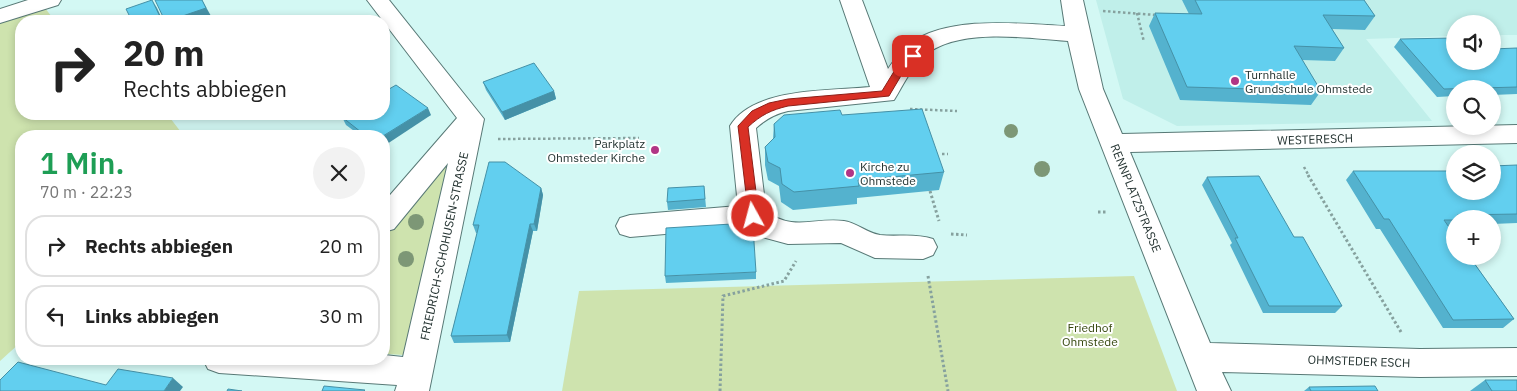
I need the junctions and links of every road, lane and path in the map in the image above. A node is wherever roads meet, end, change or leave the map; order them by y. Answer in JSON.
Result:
{"nodes":[{"id":1,"x":50,"y":0,"type":"edge"},
{"id":2,"x":378,"y":0,"type":"edge"},
{"id":3,"x":851,"y":0,"type":"edge"},
{"id":4,"x":1072,"y":4,"type":"edge"},
{"id":5,"x":1136,"y":13,"type":"junction"},
{"id":6,"x":389,"y":15,"type":"edge"},
{"id":7,"x":1162,"y":15,"type":"edge"},
{"id":8,"x":0,"y":16,"type":"edge"},
{"id":9,"x":390,"y":17,"type":"edge"},
{"id":10,"x":1078,"y":34,"type":"junction"},
{"id":11,"x":1144,"y":42,"type":"dead end"},
{"id":12,"x":885,"y":94,"type":"junction"},
{"id":13,"x":956,"y":111,"type":"dead end"},
{"id":14,"x":469,"y":129,"type":"junction"},
{"id":15,"x":1517,"y":134,"type":"edge"},
{"id":16,"x":640,"y":138,"type":"dead end"},
{"id":17,"x":1289,"y":140,"type":"junction"},
{"id":18,"x":1113,"y":143,"type":"junction"},
{"id":19,"x":942,"y":154,"type":"dead end"},
{"id":20,"x":948,"y":154,"type":"dead end"},
{"id":21,"x":930,"y":191,"type":"edge"},
{"id":22,"x":390,"y":215,"type":"edge"},
{"id":23,"x":753,"y":216,"type":"junction"},
{"id":24,"x":941,"y":225,"type":"dead end"},
{"id":25,"x":630,"y":226,"type":"dead end"},
{"id":26,"x":923,"y":247,"type":"dead end"},
{"id":27,"x":928,"y":274,"type":"dead end"},
{"id":28,"x":784,"y":281,"type":"dead end"},
{"id":29,"x":1201,"y":357,"type":"junction"},
{"id":30,"x":1517,"y":362,"type":"edge"},
{"id":31,"x":1420,"y":363,"type":"junction"},
{"id":32,"x":293,"y":365,"type":"edge"},
{"id":33,"x":414,"y":382,"type":"edge"},
{"id":34,"x":720,"y":391,"type":"edge"},
{"id":35,"x":948,"y":391,"type":"edge"},
{"id":36,"x":1214,"y":391,"type":"edge"}],
"edges":[{"from":1,"to":8,"type":"street"},
{"from":2,"to":6,"type":"street"},
{"from":3,"to":12,"type":"street"},
{"from":4,"to":5,"type":"path"},
{"from":4,"to":10,"type":"street","name":"RENNPLATZSTRASSE"},
{"from":5,"to":7,"type":"path"},
{"from":5,"to":11,"type":"path"},
{"from":9,"to":14,"type":"street"},
{"from":10,"to":12,"type":"street"},
{"from":10,"to":18,"type":"street","name":"RENNPLATZSTRASSE"},
{"from":12,"to":13,"type":"path"},
{"from":12,"to":23,"type":"street"},
{"from":14,"to":16,"type":"path"},
{"from":14,"to":22,"type":"street","name":"FRIEDRICH-SCHOHUSEN-STRASSE"},
{"from":14,"to":33,"type":"street","name":"FRIEDRICH-SCHOHUSEN-STRASSE"},
{"from":15,"to":17,"type":"street","name":"WESTERESCH"},
{"from":17,"to":18,"type":"street","name":"WESTERESCH"},
{"from":17,"to":31,"type":"path"},
{"from":18,"to":29,"type":"street","name":"RENNPLATZSTRASSE"},
{"from":19,"to":20,"type":"path"},
{"from":21,"to":24,"type":"path"},
{"from":23,"to":25,"type":"street"},
{"from":23,"to":26,"type":"street"},
{"from":27,"to":35,"type":"path"},
{"from":28,"to":34,"type":"path"},
{"from":29,"to":31,"type":"street","name":"OHMSTEDER ESCH"},
{"from":29,"to":36,"type":"street","name":"RENNPLATZSTRASSE"},
{"from":30,"to":31,"type":"street","name":"OHMSTEDER ESCH"},
{"from":32,"to":33,"type":"street","name":"FRIEDRICH-SCHOHUSEN-STRASSE"}]}
